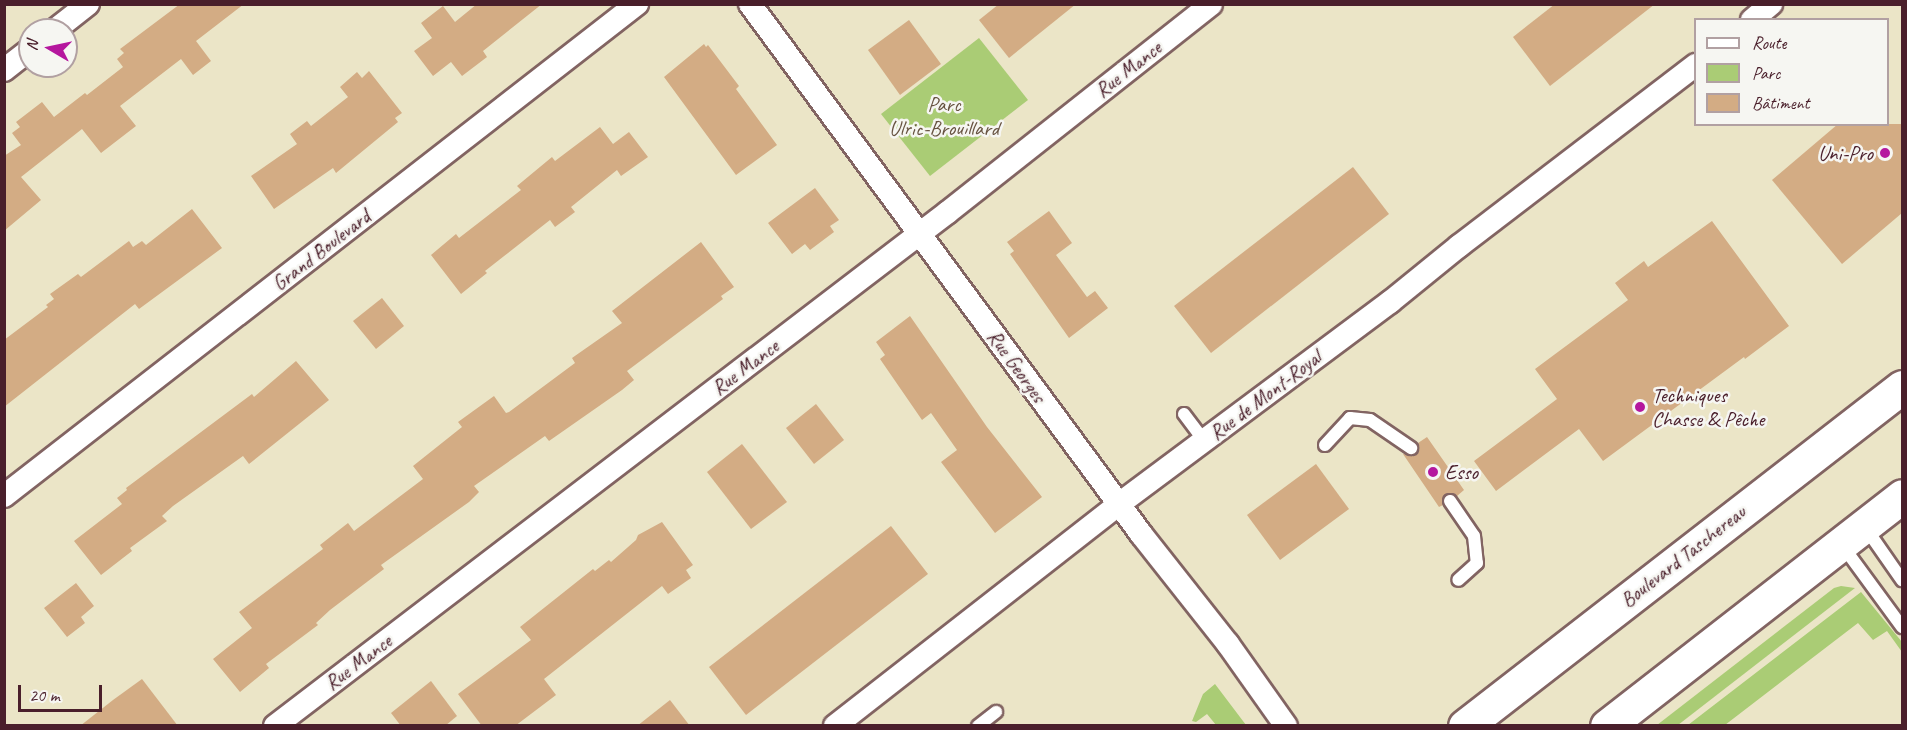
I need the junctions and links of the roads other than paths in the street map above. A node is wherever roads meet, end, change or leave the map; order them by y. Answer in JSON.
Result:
{"nodes":[{"id":1,"x":88,"y":4,"type":"edge"},
{"id":2,"x":637,"y":4,"type":"edge"},
{"id":3,"x":750,"y":4,"type":"edge"},
{"id":4,"x":1211,"y":4,"type":"edge"},
{"id":5,"x":1771,"y":4,"type":"edge"},
{"id":6,"x":71,"y":18,"type":"edge"},
{"id":7,"x":1754,"y":18,"type":"edge"},
{"id":8,"x":18,"y":59,"type":"edge"},
{"id":9,"x":1694,"y":66,"type":"edge"},
{"id":10,"x":4,"y":70,"type":"edge"},
{"id":11,"x":920,"y":234,"type":"junction"},
{"id":12,"x":1902,"y":387,"type":"edge"},
{"id":13,"x":1184,"y":414,"type":"dead end"},
{"id":14,"x":1204,"y":441,"type":"junction"},
{"id":15,"x":1325,"y":445,"type":"dead end"},
{"id":16,"x":1411,"y":448,"type":"dead end"},
{"id":17,"x":4,"y":496,"type":"edge"},
{"id":18,"x":1902,"y":496,"type":"edge"},
{"id":19,"x":1450,"y":501,"type":"dead end"},
{"id":20,"x":1119,"y":504,"type":"junction"},
{"id":21,"x":1852,"y":535,"type":"junction"},
{"id":22,"x":1458,"y":580,"type":"dead end"},
{"id":23,"x":1902,"y":580,"type":"edge"},
{"id":24,"x":1902,"y":627,"type":"edge"},
{"id":25,"x":996,"y":712,"type":"dead end"},
{"id":26,"x":274,"y":726,"type":"edge"},
{"id":27,"x":835,"y":726,"type":"edge"},
{"id":28,"x":978,"y":726,"type":"edge"},
{"id":29,"x":1286,"y":726,"type":"edge"},
{"id":30,"x":1465,"y":726,"type":"edge"},
{"id":31,"x":1606,"y":726,"type":"edge"}],
"edges":[{"from":1,"to":6,"type":"street"},
{"from":2,"to":17,"type":"street","name":"Grand Boulevard"},
{"from":3,"to":11,"type":"street","name":"Rue Georges"},
{"from":4,"to":11,"type":"street","name":"Rue Mance"},
{"from":5,"to":7,"type":"street"},
{"from":8,"to":10,"type":"street"},
{"from":9,"to":14,"type":"street","name":"Rue de Mont-Royal"},
{"from":11,"to":20,"type":"street","name":"Rue Georges"},
{"from":11,"to":26,"type":"street","name":"Rue Mance"},
{"from":12,"to":30,"type":"main road","name":"Boulevard Taschereau"},
{"from":13,"to":14,"type":"lane"},
{"from":14,"to":20,"type":"street","name":"Rue de Mont-Royal"},
{"from":15,"to":16,"type":"lane"},
{"from":18,"to":21,"type":"main road"},
{"from":19,"to":22,"type":"lane"},
{"from":20,"to":27,"type":"street","name":"Rue de Mont-Royal"},
{"from":20,"to":29,"type":"street","name":"Rue Georges"},
{"from":21,"to":23,"type":"lane"},
{"from":21,"to":24,"type":"lane"},
{"from":21,"to":31,"type":"main road"},
{"from":25,"to":28,"type":"lane"}]}
